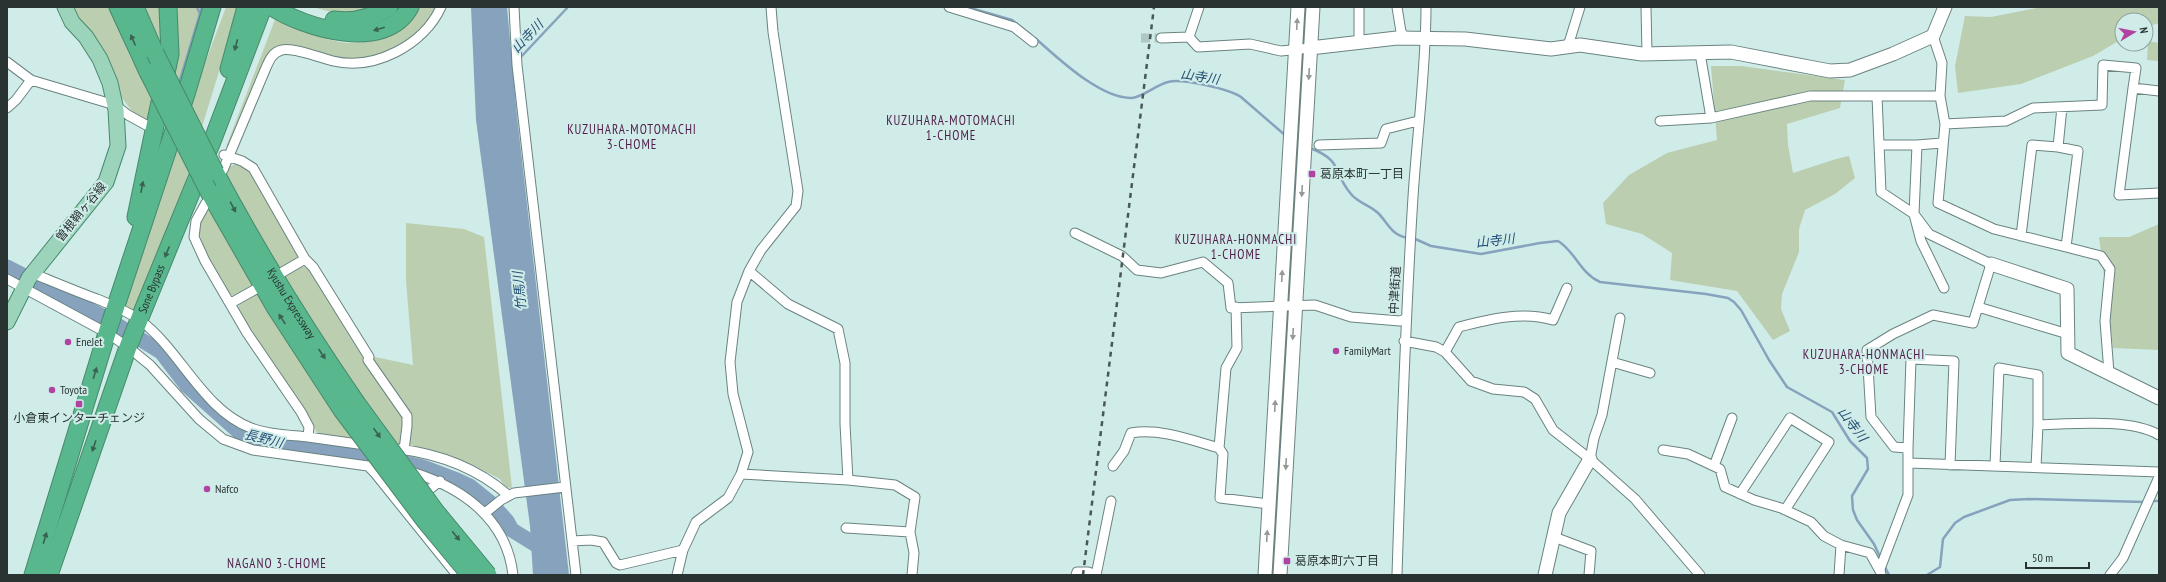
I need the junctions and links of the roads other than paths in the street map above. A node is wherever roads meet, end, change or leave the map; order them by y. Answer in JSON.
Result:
{"nodes":[{"id":1,"x":64,"y":7,"type":"edge"},
{"id":2,"x":118,"y":7,"type":"edge"},
{"id":3,"x":135,"y":7,"type":"edge"},
{"id":4,"x":168,"y":7,"type":"edge"},
{"id":5,"x":212,"y":7,"type":"edge"},
{"id":6,"x":220,"y":7,"type":"edge"},
{"id":7,"x":246,"y":7,"type":"edge"},
{"id":8,"x":263,"y":7,"type":"edge"},
{"id":9,"x":271,"y":7,"type":"edge"},
{"id":10,"x":389,"y":7,"type":"edge"},
{"id":11,"x":410,"y":7,"type":"edge"},
{"id":12,"x":441,"y":7,"type":"edge"},
{"id":13,"x":514,"y":7,"type":"edge"},
{"id":14,"x":771,"y":7,"type":"edge"},
{"id":15,"x":949,"y":7,"type":"edge"},
{"id":16,"x":1199,"y":7,"type":"edge"},
{"id":17,"x":1298,"y":7,"type":"edge"},
{"id":18,"x":1313,"y":7,"type":"edge"},
{"id":19,"x":1359,"y":7,"type":"edge"},
{"id":20,"x":1397,"y":7,"type":"edge"},
{"id":21,"x":1427,"y":7,"type":"edge"},
{"id":22,"x":1580,"y":7,"type":"edge"},
{"id":23,"x":1646,"y":7,"type":"edge"},
{"id":24,"x":1945,"y":7,"type":"edge"},
{"id":25,"x":298,"y":13,"type":"edge"},
{"id":26,"x":1933,"y":36,"type":"junction"},
{"id":27,"x":1189,"y":37,"type":"junction"},
{"id":28,"x":1161,"y":38,"type":"tunnel mouth"},
{"id":29,"x":1406,"y":38,"type":"junction"},
{"id":30,"x":1426,"y":38,"type":"junction"},
{"id":31,"x":1033,"y":42,"type":"dead end"},
{"id":32,"x":1359,"y":42,"type":"junction"},
{"id":33,"x":1568,"y":46,"type":"junction"},
{"id":34,"x":1310,"y":48,"type":"junction"},
{"id":35,"x":1296,"y":50,"type":"junction"},
{"id":36,"x":1700,"y":53,"type":"junction"},
{"id":37,"x":1647,"y":54,"type":"junction"},
{"id":38,"x":7,"y":62,"type":"edge"},
{"id":39,"x":30,"y":80,"type":"junction"},
{"id":40,"x":2133,"y":88,"type":"junction"},
{"id":41,"x":2159,"y":91,"type":"edge"},
{"id":42,"x":186,"y":94,"type":"junction"},
{"id":43,"x":1877,"y":96,"type":"junction"},
{"id":44,"x":1940,"y":96,"type":"junction"},
{"id":45,"x":116,"y":104,"type":"junction"},
{"id":46,"x":2062,"y":107,"type":"junction"},
{"id":47,"x":7,"y":108,"type":"edge"},
{"id":48,"x":1711,"y":118,"type":"junction"},
{"id":49,"x":1418,"y":121,"type":"junction"},
{"id":50,"x":1660,"y":121,"type":"dead end"},
{"id":51,"x":1945,"y":124,"type":"junction"},
{"id":52,"x":146,"y":125,"type":"dead end"},
{"id":53,"x":213,"y":139,"type":"junction"},
{"id":54,"x":1942,"y":143,"type":"junction"},
{"id":55,"x":1319,"y":145,"type":"dead end"},
{"id":56,"x":1879,"y":145,"type":"junction"},
{"id":57,"x":1917,"y":145,"type":"junction"},
{"id":58,"x":2058,"y":147,"type":"junction"},
{"id":59,"x":227,"y":156,"type":"junction"},
{"id":60,"x":219,"y":171,"type":"junction"},
{"id":61,"x":2159,"y":193,"type":"edge"},
{"id":62,"x":207,"y":196,"type":"junction"},
{"id":63,"x":1914,"y":214,"type":"junction"},
{"id":64,"x":176,"y":231,"type":"junction"},
{"id":65,"x":195,"y":231,"type":"junction"},
{"id":66,"x":1075,"y":233,"type":"dead end"},
{"id":67,"x":2021,"y":236,"type":"junction"},
{"id":68,"x":2066,"y":247,"type":"junction"},
{"id":69,"x":305,"y":259,"type":"junction"},
{"id":70,"x":1990,"y":264,"type":"junction"},
{"id":71,"x":749,"y":271,"type":"junction"},
{"id":72,"x":32,"y":273,"type":"junction"},
{"id":73,"x":282,"y":273,"type":"dead end"},
{"id":74,"x":7,"y":279,"type":"edge"},
{"id":75,"x":23,"y":288,"type":"junction"},
{"id":76,"x":1567,"y":288,"type":"dead end"},
{"id":77,"x":1944,"y":288,"type":"dead end"},
{"id":78,"x":256,"y":289,"type":"dead end"},
{"id":79,"x":231,"y":303,"type":"junction"},
{"id":80,"x":1295,"y":304,"type":"junction"},
{"id":81,"x":1280,"y":305,"type":"junction"},
{"id":82,"x":1236,"y":307,"type":"junction"},
{"id":83,"x":1978,"y":307,"type":"junction"},
{"id":84,"x":116,"y":308,"type":"junction"},
{"id":85,"x":1620,"y":318,"type":"dead end"},
{"id":86,"x":1405,"y":319,"type":"junction"},
{"id":87,"x":7,"y":322,"type":"edge"},
{"id":88,"x":139,"y":322,"type":"junction"},
{"id":89,"x":108,"y":331,"type":"junction"},
{"id":90,"x":2068,"y":334,"type":"junction"},
{"id":91,"x":1404,"y":341,"type":"junction"},
{"id":92,"x":129,"y":345,"type":"junction"},
{"id":93,"x":1445,"y":352,"type":"junction"},
{"id":94,"x":1612,"y":362,"type":"junction"},
{"id":95,"x":1650,"y":373,"type":"dead end"},
{"id":96,"x":2109,"y":373,"type":"junction"},
{"id":97,"x":2159,"y":398,"type":"edge"},
{"id":98,"x":348,"y":406,"type":"junction"},
{"id":99,"x":1732,"y":418,"type":"dead end"},
{"id":100,"x":2038,"y":425,"type":"junction"},
{"id":101,"x":2159,"y":434,"type":"edge"},
{"id":102,"x":308,"y":437,"type":"junction"},
{"id":103,"x":358,"y":444,"type":"dead end"},
{"id":104,"x":1219,"y":448,"type":"junction"},
{"id":105,"x":1908,"y":448,"type":"junction"},
{"id":106,"x":1663,"y":450,"type":"dead end"},
{"id":107,"x":1590,"y":459,"type":"junction"},
{"id":108,"x":1909,"y":463,"type":"junction"},
{"id":109,"x":1950,"y":465,"type":"junction"},
{"id":110,"x":1995,"y":465,"type":"junction"},
{"id":111,"x":1113,"y":466,"type":"dead end"},
{"id":112,"x":1714,"y":466,"type":"junction"},
{"id":113,"x":2036,"y":467,"type":"junction"},
{"id":114,"x":2159,"y":472,"type":"edge"},
{"id":115,"x":415,"y":473,"type":"dead end"},
{"id":116,"x":741,"y":474,"type":"junction"},
{"id":117,"x":2159,"y":477,"type":"edge"},
{"id":118,"x":848,"y":480,"type":"junction"},
{"id":119,"x":440,"y":481,"type":"junction"},
{"id":120,"x":563,"y":488,"type":"junction"},
{"id":121,"x":1740,"y":494,"type":"junction"},
{"id":122,"x":505,"y":498,"type":"junction"},
{"id":123,"x":1110,"y":501,"type":"dead end"},
{"id":124,"x":1269,"y":504,"type":"junction"},
{"id":125,"x":404,"y":510,"type":"junction"},
{"id":126,"x":1785,"y":510,"type":"junction"},
{"id":127,"x":486,"y":511,"type":"junction"},
{"id":128,"x":846,"y":528,"type":"dead end"},
{"id":129,"x":910,"y":532,"type":"junction"},
{"id":130,"x":1554,"y":537,"type":"junction"},
{"id":131,"x":572,"y":541,"type":"junction"},
{"id":132,"x":1841,"y":545,"type":"junction"},
{"id":133,"x":683,"y":550,"type":"junction"},
{"id":134,"x":1880,"y":572,"type":"edge"},
{"id":135,"x":33,"y":575,"type":"edge"},
{"id":136,"x":49,"y":575,"type":"edge"},
{"id":137,"x":457,"y":575,"type":"edge"},
{"id":138,"x":470,"y":575,"type":"edge"},
{"id":139,"x":488,"y":575,"type":"edge"},
{"id":140,"x":513,"y":575,"type":"edge"},
{"id":141,"x":576,"y":575,"type":"edge"},
{"id":142,"x":677,"y":575,"type":"edge"},
{"id":143,"x":912,"y":575,"type":"edge"},
{"id":144,"x":1076,"y":575,"type":"edge"},
{"id":145,"x":1096,"y":575,"type":"edge"},
{"id":146,"x":1265,"y":575,"type":"edge"},
{"id":147,"x":1280,"y":575,"type":"edge"},
{"id":148,"x":1397,"y":575,"type":"edge"},
{"id":149,"x":1545,"y":575,"type":"edge"},
{"id":150,"x":1589,"y":575,"type":"edge"},
{"id":151,"x":1700,"y":575,"type":"edge"},
{"id":152,"x":1839,"y":575,"type":"edge"},
{"id":153,"x":2110,"y":575,"type":"edge"}],
"edges":[{"from":1,"to":45,"type":"main road","name":"曽根鞘ヶ谷線"},
{"from":62,"to":2,"type":"highway","name":"Kyushu Expressway","one_way":true,"bridge":true},
{"from":3,"to":60,"type":"highway","name":"Kyushu Expressway","bridge":true},
{"from":84,"to":4,"type":"highway","one_way":true},
{"from":5,"to":42,"type":"highway"},
{"from":6,"to":42,"type":"highway"},
{"from":7,"to":64,"type":"highway","one_way":true},
{"from":8,"to":53,"type":"highway","name":"Sone Bypass"},
{"from":9,"to":25,"type":"highway"},
{"from":9,"to":53,"type":"highway"},
{"from":10,"to":25,"type":"highway"},
{"from":11,"to":25,"type":"highway","one_way":true},
{"from":12,"to":59,"type":"street"},
{"from":13,"to":120,"type":"street"},
{"from":14,"to":71,"type":"street"},
{"from":15,"to":31,"type":"street"},
{"from":16,"to":27,"type":"street"},
{"from":35,"to":17,"type":"street","one_way":true},
{"from":18,"to":34,"type":"street"},
{"from":19,"to":32,"type":"street"},
{"from":20,"to":29,"type":"street"},
{"from":21,"to":30,"type":"street","name":"中津街道"},
{"from":22,"to":33,"type":"street"},
{"from":23,"to":37,"type":"street"},
{"from":24,"to":26,"type":"street"},
{"from":26,"to":36,"type":"street"},
{"from":26,"to":44,"type":"street"},
{"from":27,"to":28,"type":"street"},
{"from":27,"to":35,"type":"street"},
{"from":29,"to":30,"type":"street"},
{"from":29,"to":32,"type":"street"},
{"from":30,"to":33,"type":"street"},
{"from":30,"to":49,"type":"street","name":"中津街道"},
{"from":32,"to":34,"type":"street"},
{"from":33,"to":37,"type":"street"},
{"from":34,"to":35,"type":"street"},
{"from":34,"to":80,"type":"street","one_way":true},
{"from":81,"to":35,"type":"street","one_way":true},
{"from":36,"to":37,"type":"street"},
{"from":36,"to":48,"type":"street"},
{"from":38,"to":39,"type":"street"},
{"from":39,"to":45,"type":"street"},
{"from":39,"to":47,"type":"street"},
{"from":40,"to":41,"type":"street"},
{"from":40,"to":46,"type":"street"},
{"from":40,"to":61,"type":"street"},
{"from":42,"to":84,"type":"highway"},
{"from":43,"to":44,"type":"street"},
{"from":43,"to":48,"type":"street"},
{"from":43,"to":56,"type":"street"},
{"from":44,"to":51,"type":"street"},
{"from":45,"to":52,"type":"street"},
{"from":45,"to":72,"type":"main road","name":"曽根鞘ヶ谷線"},
{"from":46,"to":51,"type":"street"},
{"from":46,"to":58,"type":"street"},
{"from":48,"to":50,"type":"street"},
{"from":49,"to":55,"type":"street"},
{"from":49,"to":86,"type":"street","name":"中津街道"},
{"from":51,"to":54,"type":"street"},
{"from":53,"to":64,"type":"highway","name":"Sone Bypass"},
{"from":54,"to":57,"type":"street"},
{"from":54,"to":67,"type":"street"},
{"from":56,"to":57,"type":"street"},
{"from":56,"to":63,"type":"street"},
{"from":57,"to":63,"type":"street"},
{"from":58,"to":67,"type":"street"},
{"from":58,"to":68,"type":"street"},
{"from":59,"to":60,"type":"street"},
{"from":59,"to":69,"type":"street"},
{"from":60,"to":98,"type":"highway","name":"Kyushu Expressway","one_way":true},
{"from":62,"to":65,"type":"street"},
{"from":98,"to":62,"type":"highway","name":"Kyushu Expressway","one_way":true},
{"from":63,"to":70,"type":"street"},
{"from":63,"to":77,"type":"street"},
{"from":64,"to":65,"type":"street"},
{"from":64,"to":88,"type":"highway","name":"Sone Bypass","one_way":true},
{"from":65,"to":79,"type":"street"},
{"from":66,"to":82,"type":"street"},
{"from":67,"to":68,"type":"street"},
{"from":68,"to":96,"type":"street"},
{"from":69,"to":73,"type":"street"},
{"from":69,"to":122,"type":"street"},
{"from":70,"to":83,"type":"street"},
{"from":70,"to":90,"type":"street"},
{"from":71,"to":116,"type":"street"},
{"from":71,"to":118,"type":"street"},
{"from":72,"to":75,"type":"main road","name":"曽根鞘ヶ谷線"},
{"from":72,"to":84,"type":"street"},
{"from":74,"to":75,"type":"street"},
{"from":75,"to":87,"type":"main road","name":"曽根鞘ヶ谷線"},
{"from":75,"to":89,"type":"street"},
{"from":76,"to":93,"type":"street"},
{"from":78,"to":79,"type":"street"},
{"from":79,"to":102,"type":"street"},
{"from":80,"to":81,"type":"street"},
{"from":80,"to":86,"type":"street"},
{"from":80,"to":147,"type":"street","one_way":true},
{"from":81,"to":82,"type":"street"},
{"from":124,"to":81,"type":"street","one_way":true},
{"from":82,"to":104,"type":"street"},
{"from":83,"to":90,"type":"street"},
{"from":83,"to":105,"type":"street"},
{"from":84,"to":88,"type":"street"},
{"from":84,"to":89,"type":"highway"},
{"from":85,"to":94,"type":"street"},
{"from":86,"to":91,"type":"street","name":"中津街道"},
{"from":88,"to":92,"type":"highway","name":"Sone Bypass"},
{"from":88,"to":102,"type":"street"},
{"from":89,"to":92,"type":"street"},
{"from":135,"to":89,"type":"highway","one_way":true},
{"from":90,"to":96,"type":"street"},
{"from":91,"to":93,"type":"street"},
{"from":91,"to":148,"type":"street","name":"中津街道"},
{"from":92,"to":125,"type":"street"},
{"from":92,"to":136,"type":"highway","name":"Sone Bypass","one_way":true},
{"from":93,"to":107,"type":"street"},
{"from":94,"to":95,"type":"street"},
{"from":94,"to":107,"type":"street"},
{"from":96,"to":97,"type":"street"},
{"from":98,"to":138,"type":"highway","name":"Kyushu Expressway","bridge":true},
{"from":98,"to":139,"type":"highway","name":"Kyushu Expressway","one_way":true,"bridge":true},
{"from":99,"to":112,"type":"street"},
{"from":100,"to":101,"type":"street"},
{"from":100,"to":110,"type":"street"},
{"from":100,"to":113,"type":"street"},
{"from":102,"to":103,"type":"street"},
{"from":104,"to":111,"type":"street"},
{"from":104,"to":124,"type":"street"},
{"from":105,"to":108,"type":"street"},
{"from":105,"to":109,"type":"street"},
{"from":106,"to":112,"type":"street"},
{"from":107,"to":130,"type":"street"},
{"from":107,"to":151,"type":"street"},
{"from":108,"to":109,"type":"street"},
{"from":108,"to":134,"type":"street"},
{"from":109,"to":110,"type":"street"},
{"from":110,"to":113,"type":"street"},
{"from":112,"to":121,"type":"street"},
{"from":113,"to":114,"type":"street"},
{"from":115,"to":119,"type":"street"},
{"from":116,"to":118,"type":"street"},
{"from":116,"to":133,"type":"street"},
{"from":117,"to":153,"type":"street"},
{"from":118,"to":129,"type":"street"},
{"from":119,"to":125,"type":"street"},
{"from":119,"to":127,"type":"street"},
{"from":120,"to":122,"type":"street"},
{"from":120,"to":131,"type":"street"},
{"from":121,"to":126,"type":"street"},
{"from":121,"to":126,"type":"street"},
{"from":122,"to":127,"type":"street"},
{"from":123,"to":145,"type":"street"},
{"from":146,"to":124,"type":"street","one_way":true},
{"from":125,"to":137,"type":"street"},
{"from":126,"to":132,"type":"street"},
{"from":127,"to":140,"type":"street"},
{"from":128,"to":129,"type":"street"},
{"from":129,"to":143,"type":"street"},
{"from":130,"to":149,"type":"street"},
{"from":130,"to":150,"type":"street"},
{"from":131,"to":133,"type":"street"},
{"from":131,"to":141,"type":"street"},
{"from":132,"to":134,"type":"street"},
{"from":132,"to":152,"type":"street"},
{"from":133,"to":142,"type":"street"},
{"from":144,"to":145,"type":"street"}]}
